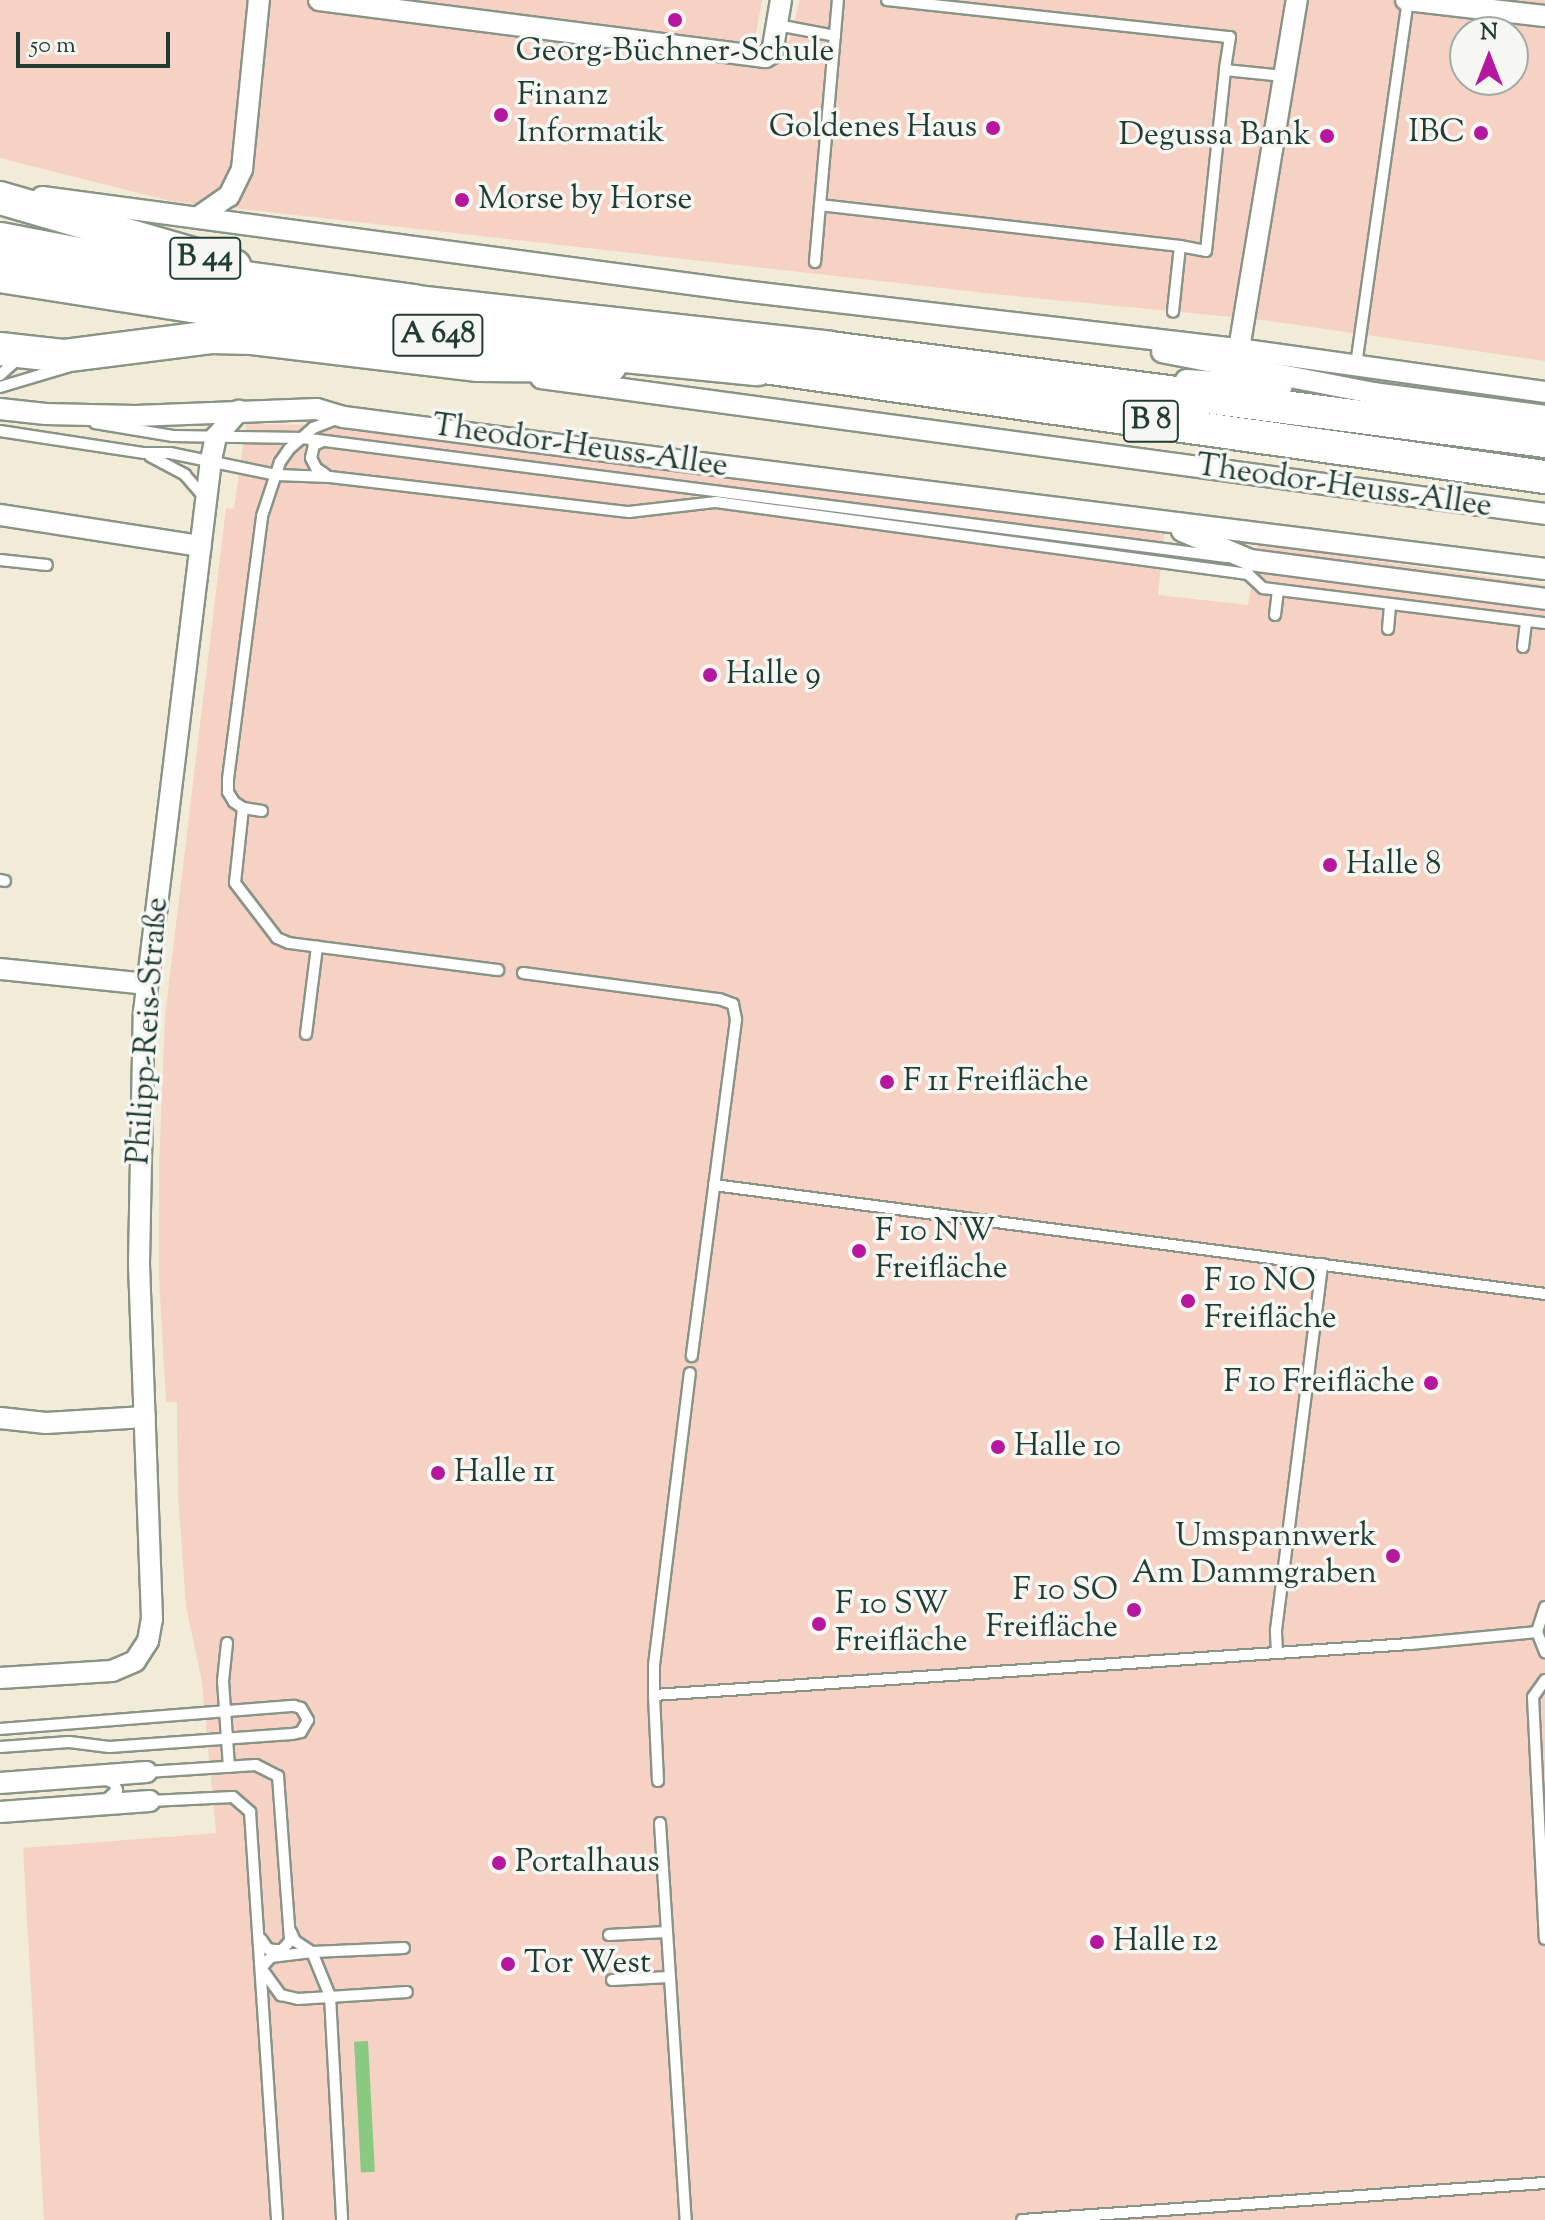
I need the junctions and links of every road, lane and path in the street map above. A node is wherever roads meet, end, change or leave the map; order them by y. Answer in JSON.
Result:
{"nodes":[{"id":1,"x":259,"y":0,"type":"edge"},
{"id":2,"x":319,"y":0,"type":"edge"},
{"id":3,"x":781,"y":0,"type":"edge"},
{"id":4,"x":838,"y":0,"type":"edge"},
{"id":5,"x":887,"y":0,"type":"edge"},
{"id":6,"x":1297,"y":0,"type":"edge"},
{"id":7,"x":1407,"y":0,"type":"edge"},
{"id":8,"x":1545,"y":16,"type":"edge"},
{"id":9,"x":777,"y":25,"type":"junction"},
{"id":10,"x":835,"y":36,"type":"junction"},
{"id":11,"x":1225,"y":70,"type":"junction"},
{"id":12,"x":1284,"y":76,"type":"junction"},
{"id":13,"x":0,"y":195,"type":"edge"},
{"id":14,"x":820,"y":205,"type":"junction"},
{"id":15,"x":197,"y":218,"type":"junction"},
{"id":16,"x":0,"y":242,"type":"edge"},
{"id":17,"x":1180,"y":246,"type":"junction"},
{"id":18,"x":815,"y":262,"type":"dead end"},
{"id":19,"x":0,"y":273,"type":"edge"},
{"id":20,"x":414,"y":304,"type":"junction"},
{"id":21,"x":1173,"y":312,"type":"dead end"},
{"id":22,"x":998,"y":321,"type":"junction"},
{"id":23,"x":1239,"y":349,"type":"junction"},
{"id":24,"x":14,"y":351,"type":"edge"},
{"id":25,"x":92,"y":354,"type":"junction"},
{"id":26,"x":945,"y":363,"type":"junction"},
{"id":27,"x":478,"y":365,"type":"junction"},
{"id":28,"x":1356,"y":365,"type":"junction"},
{"id":29,"x":757,"y":366,"type":"junction"},
{"id":30,"x":0,"y":375,"type":"edge"},
{"id":31,"x":0,"y":387,"type":"edge"},
{"id":32,"x":1545,"y":392,"type":"edge"},
{"id":33,"x":1373,"y":393,"type":"junction"},
{"id":34,"x":0,"y":409,"type":"edge"},
{"id":35,"x":239,"y":411,"type":"junction"},
{"id":36,"x":46,"y":414,"type":"junction"},
{"id":37,"x":1545,"y":416,"type":"edge"},
{"id":38,"x":344,"y":417,"type":"junction"},
{"id":39,"x":0,"y":431,"type":"edge"},
{"id":40,"x":216,"y":437,"type":"junction"},
{"id":41,"x":302,"y":438,"type":"junction"},
{"id":42,"x":1545,"y":441,"type":"edge"},
{"id":43,"x":321,"y":442,"type":"junction"},
{"id":44,"x":144,"y":453,"type":"junction"},
{"id":45,"x":211,"y":460,"type":"junction"},
{"id":46,"x":276,"y":475,"type":"junction"},
{"id":47,"x":330,"y":477,"type":"junction"},
{"id":48,"x":1545,"y":477,"type":"edge"},
{"id":49,"x":207,"y":502,"type":"junction"},
{"id":50,"x":1545,"y":514,"type":"edge"},
{"id":51,"x":1,"y":520,"type":"edge"},
{"id":52,"x":1159,"y":521,"type":"junction"},
{"id":53,"x":1249,"y":532,"type":"junction"},
{"id":54,"x":1204,"y":540,"type":"junction"},
{"id":55,"x":201,"y":546,"type":"junction"},
{"id":56,"x":1165,"y":549,"type":"junction"},
{"id":57,"x":0,"y":560,"type":"edge"},
{"id":58,"x":1250,"y":560,"type":"junction"},
{"id":59,"x":47,"y":565,"type":"dead end"},
{"id":60,"x":1545,"y":569,"type":"edge"},
{"id":61,"x":1278,"y":590,"type":"junction"},
{"id":62,"x":1545,"y":599,"type":"edge"},
{"id":63,"x":1390,"y":604,"type":"junction"},
{"id":64,"x":1275,"y":615,"type":"dead end"},
{"id":65,"x":1526,"y":621,"type":"junction"},
{"id":66,"x":1545,"y":623,"type":"edge"},
{"id":67,"x":1388,"y":629,"type":"dead end"},
{"id":68,"x":1523,"y":647,"type":"dead end"},
{"id":69,"x":243,"y":808,"type":"junction"},
{"id":70,"x":262,"y":811,"type":"dead end"},
{"id":71,"x":317,"y":947,"type":"junction"},
{"id":72,"x":0,"y":969,"type":"edge"},
{"id":73,"x":498,"y":970,"type":"dead end"},
{"id":74,"x":523,"y":973,"type":"dead end"},
{"id":75,"x":147,"y":984,"type":"junction"},
{"id":76,"x":306,"y":1034,"type":"dead end"},
{"id":77,"x":714,"y":1185,"type":"junction"},
{"id":78,"x":1322,"y":1264,"type":"junction"},
{"id":79,"x":1545,"y":1294,"type":"edge"},
{"id":80,"x":692,"y":1356,"type":"dead end"},
{"id":81,"x":690,"y":1373,"type":"dead end"},
{"id":82,"x":145,"y":1417,"type":"junction"},
{"id":83,"x":0,"y":1418,"type":"edge"},
{"id":84,"x":1545,"y":1607,"type":"edge"},
{"id":85,"x":1537,"y":1632,"type":"junction"},
{"id":86,"x":227,"y":1643,"type":"dead end"},
{"id":87,"x":1277,"y":1652,"type":"junction"},
{"id":88,"x":1545,"y":1652,"type":"edge"},
{"id":89,"x":0,"y":1678,"type":"edge"},
{"id":90,"x":1545,"y":1680,"type":"edge"},
{"id":91,"x":654,"y":1695,"type":"junction"},
{"id":92,"x":225,"y":1712,"type":"junction"},
{"id":93,"x":0,"y":1729,"type":"edge"},
{"id":94,"x":227,"y":1738,"type":"junction"},
{"id":95,"x":0,"y":1747,"type":"edge"},
{"id":96,"x":229,"y":1767,"type":"junction"},
{"id":97,"x":147,"y":1772,"type":"joint"},
{"id":98,"x":94,"y":1777,"type":"junction"},
{"id":99,"x":658,"y":1781,"type":"dead end"},
{"id":100,"x":0,"y":1783,"type":"edge"},
{"id":101,"x":150,"y":1801,"type":"joint"},
{"id":102,"x":96,"y":1805,"type":"junction"},
{"id":103,"x":0,"y":1812,"type":"edge"},
{"id":104,"x":660,"y":1823,"type":"dead end"},
{"id":105,"x":290,"y":1932,"type":"junction"},
{"id":106,"x":666,"y":1932,"type":"junction"},
{"id":107,"x":609,"y":1935,"type":"dead end"},
{"id":108,"x":260,"y":1937,"type":"junction"},
{"id":109,"x":1545,"y":1939,"type":"edge"},
{"id":110,"x":404,"y":1948,"type":"dead end"},
{"id":111,"x":312,"y":1952,"type":"junction"},
{"id":112,"x":262,"y":1967,"type":"junction"},
{"id":113,"x":669,"y":1977,"type":"junction"},
{"id":114,"x":612,"y":1980,"type":"dead end"},
{"id":115,"x":407,"y":1992,"type":"dead end"},
{"id":116,"x":330,"y":1996,"type":"junction"},
{"id":117,"x":1545,"y":2183,"type":"edge"},
{"id":118,"x":277,"y":2220,"type":"edge"},
{"id":119,"x":342,"y":2220,"type":"edge"},
{"id":120,"x":686,"y":2220,"type":"edge"},
{"id":121,"x":1022,"y":2220,"type":"edge"}],
"edges":[{"from":1,"to":15,"type":"street"},
{"from":2,"to":9,"type":"street"},
{"from":3,"to":9,"type":"street"},
{"from":4,"to":10,"type":"lane"},
{"from":5,"to":11,"type":"lane"},
{"from":6,"to":12,"type":"street"},
{"from":7,"to":8,"type":"street"},
{"from":7,"to":28,"type":"lane"},
{"from":9,"to":10,"type":"lane"},
{"from":10,"to":14,"type":"lane"},
{"from":11,"to":12,"type":"lane"},
{"from":11,"to":17,"type":"lane"},
{"from":12,"to":23,"type":"street"},
{"from":13,"to":15,"type":"street"},
{"from":13,"to":20,"type":"main road","number":"B 44"},
{"from":14,"to":17,"type":"lane"},
{"from":14,"to":18,"type":"lane"},
{"from":15,"to":22,"type":"street"},
{"from":16,"to":20,"type":"highway","number":"A 648"},
{"from":17,"to":21,"type":"lane"},
{"from":19,"to":29,"type":"highway","name":"Theodor-Heuss-Allee","number":"A 648"},
{"from":20,"to":26,"type":"main road","number":"B 8"},
{"from":22,"to":23,"type":"street"},
{"from":22,"to":33,"type":"street"},
{"from":23,"to":28,"type":"street"},
{"from":24,"to":25,"type":"main road","name":"Theodor-Heuss-Allee"},
{"from":24,"to":30,"type":"lane"},
{"from":25,"to":27,"type":"main road","name":"Theodor-Heuss-Allee"},
{"from":25,"to":31,"type":"lane"},
{"from":26,"to":33,"type":"street"},
{"from":26,"to":42,"type":"main road","number":"B 8"},
{"from":27,"to":29,"type":"main road","name":"Theodor-Heuss-Allee"},
{"from":27,"to":50,"type":"street","name":"Theodor-Heuss-Allee"},
{"from":28,"to":32,"type":"street"},
{"from":29,"to":48,"type":"main road","name":"Theodor-Heuss-Allee","number":"B 8"},
{"from":33,"to":37,"type":"street"},
{"from":34,"to":36,"type":"street","name":"Theodor-Heuss-Allee"},
{"from":35,"to":36,"type":"street","name":"Theodor-Heuss-Allee"},
{"from":35,"to":38,"type":"street","name":"Theodor-Heuss-Allee"},
{"from":35,"to":40,"type":"street","name":"Philipp-Reis-Straße"},
{"from":36,"to":40,"type":"lane"},
{"from":38,"to":41,"type":"lane"},
{"from":38,"to":52,"type":"street","name":"Theodor-Heuss-Allee"},
{"from":39,"to":44,"type":"lane"},
{"from":40,"to":41,"type":"lane"},
{"from":40,"to":45,"type":"street","name":"Philipp-Reis-Straße"},
{"from":41,"to":43,"type":"lane"},
{"from":41,"to":46,"type":"lane"},
{"from":43,"to":47,"type":"lane"},
{"from":43,"to":56,"type":"lane"},
{"from":44,"to":45,"type":"lane"},
{"from":44,"to":49,"type":"lane"},
{"from":45,"to":46,"type":"lane"},
{"from":45,"to":49,"type":"street","name":"Philipp-Reis-Straße"},
{"from":46,"to":47,"type":"lane"},
{"from":46,"to":69,"type":"lane"},
{"from":47,"to":61,"type":"lane"},
{"from":49,"to":55,"type":"street","name":"Philipp-Reis-Straße"},
{"from":51,"to":55,"type":"street"},
{"from":52,"to":53,"type":"street","name":"Theodor-Heuss-Allee"},
{"from":52,"to":54,"type":"street","name":"Theodor-Heuss-Allee"},
{"from":53,"to":54,"type":"lane"},
{"from":53,"to":60,"type":"street","name":"Theodor-Heuss-Allee"},
{"from":54,"to":56,"type":"lane"},
{"from":54,"to":58,"type":"street","name":"Theodor-Heuss-Allee"},
{"from":55,"to":75,"type":"street","name":"Philipp-Reis-Straße"},
{"from":56,"to":58,"type":"lane"},
{"from":57,"to":59,"type":"lane"},
{"from":58,"to":62,"type":"street","name":"Theodor-Heuss-Allee"},
{"from":61,"to":63,"type":"lane"},
{"from":61,"to":64,"type":"lane"},
{"from":63,"to":65,"type":"lane"},
{"from":63,"to":67,"type":"lane"},
{"from":65,"to":66,"type":"lane"},
{"from":65,"to":68,"type":"lane"},
{"from":69,"to":70,"type":"lane"},
{"from":69,"to":71,"type":"lane"},
{"from":71,"to":73,"type":"lane"},
{"from":71,"to":76,"type":"lane"},
{"from":72,"to":75,"type":"street"},
{"from":74,"to":77,"type":"lane"},
{"from":75,"to":82,"type":"street","name":"Philipp-Reis-Straße"},
{"from":77,"to":78,"type":"lane"},
{"from":77,"to":80,"type":"lane"},
{"from":78,"to":79,"type":"lane"},
{"from":78,"to":87,"type":"lane"},
{"from":81,"to":91,"type":"lane"},
{"from":82,"to":83,"type":"street"},
{"from":82,"to":89,"type":"street","name":"Philipp-Reis-Straße"},
{"from":84,"to":85,"type":"lane"},
{"from":85,"to":87,"type":"lane"},
{"from":85,"to":88,"type":"lane"},
{"from":86,"to":92,"type":"lane"},
{"from":87,"to":91,"type":"lane"},
{"from":90,"to":109,"type":"lane"},
{"from":91,"to":99,"type":"lane"},
{"from":92,"to":93,"type":"lane"},
{"from":92,"to":94,"type":"lane"},
{"from":92,"to":94,"type":"lane"},
{"from":94,"to":95,"type":"lane"},
{"from":94,"to":96,"type":"lane"},
{"from":96,"to":97,"type":"lane"},
{"from":96,"to":105,"type":"lane"},
{"from":97,"to":98,"type":"street"},
{"from":98,"to":100,"type":"street"},
{"from":98,"to":102,"type":"lane"},
{"from":101,"to":102,"type":"street"},
{"from":101,"to":108,"type":"lane"},
{"from":102,"to":103,"type":"street"},
{"from":104,"to":106,"type":"lane"},
{"from":105,"to":108,"type":"lane"},
{"from":105,"to":111,"type":"lane"},
{"from":106,"to":107,"type":"lane"},
{"from":106,"to":113,"type":"lane"},
{"from":108,"to":112,"type":"lane"},
{"from":110,"to":111,"type":"lane"},
{"from":111,"to":112,"type":"lane"},
{"from":111,"to":116,"type":"lane"},
{"from":112,"to":116,"type":"lane"},
{"from":112,"to":118,"type":"lane"},
{"from":113,"to":114,"type":"lane"},
{"from":113,"to":120,"type":"lane"},
{"from":115,"to":116,"type":"lane"},
{"from":116,"to":119,"type":"lane"},
{"from":117,"to":121,"type":"lane"}]}
